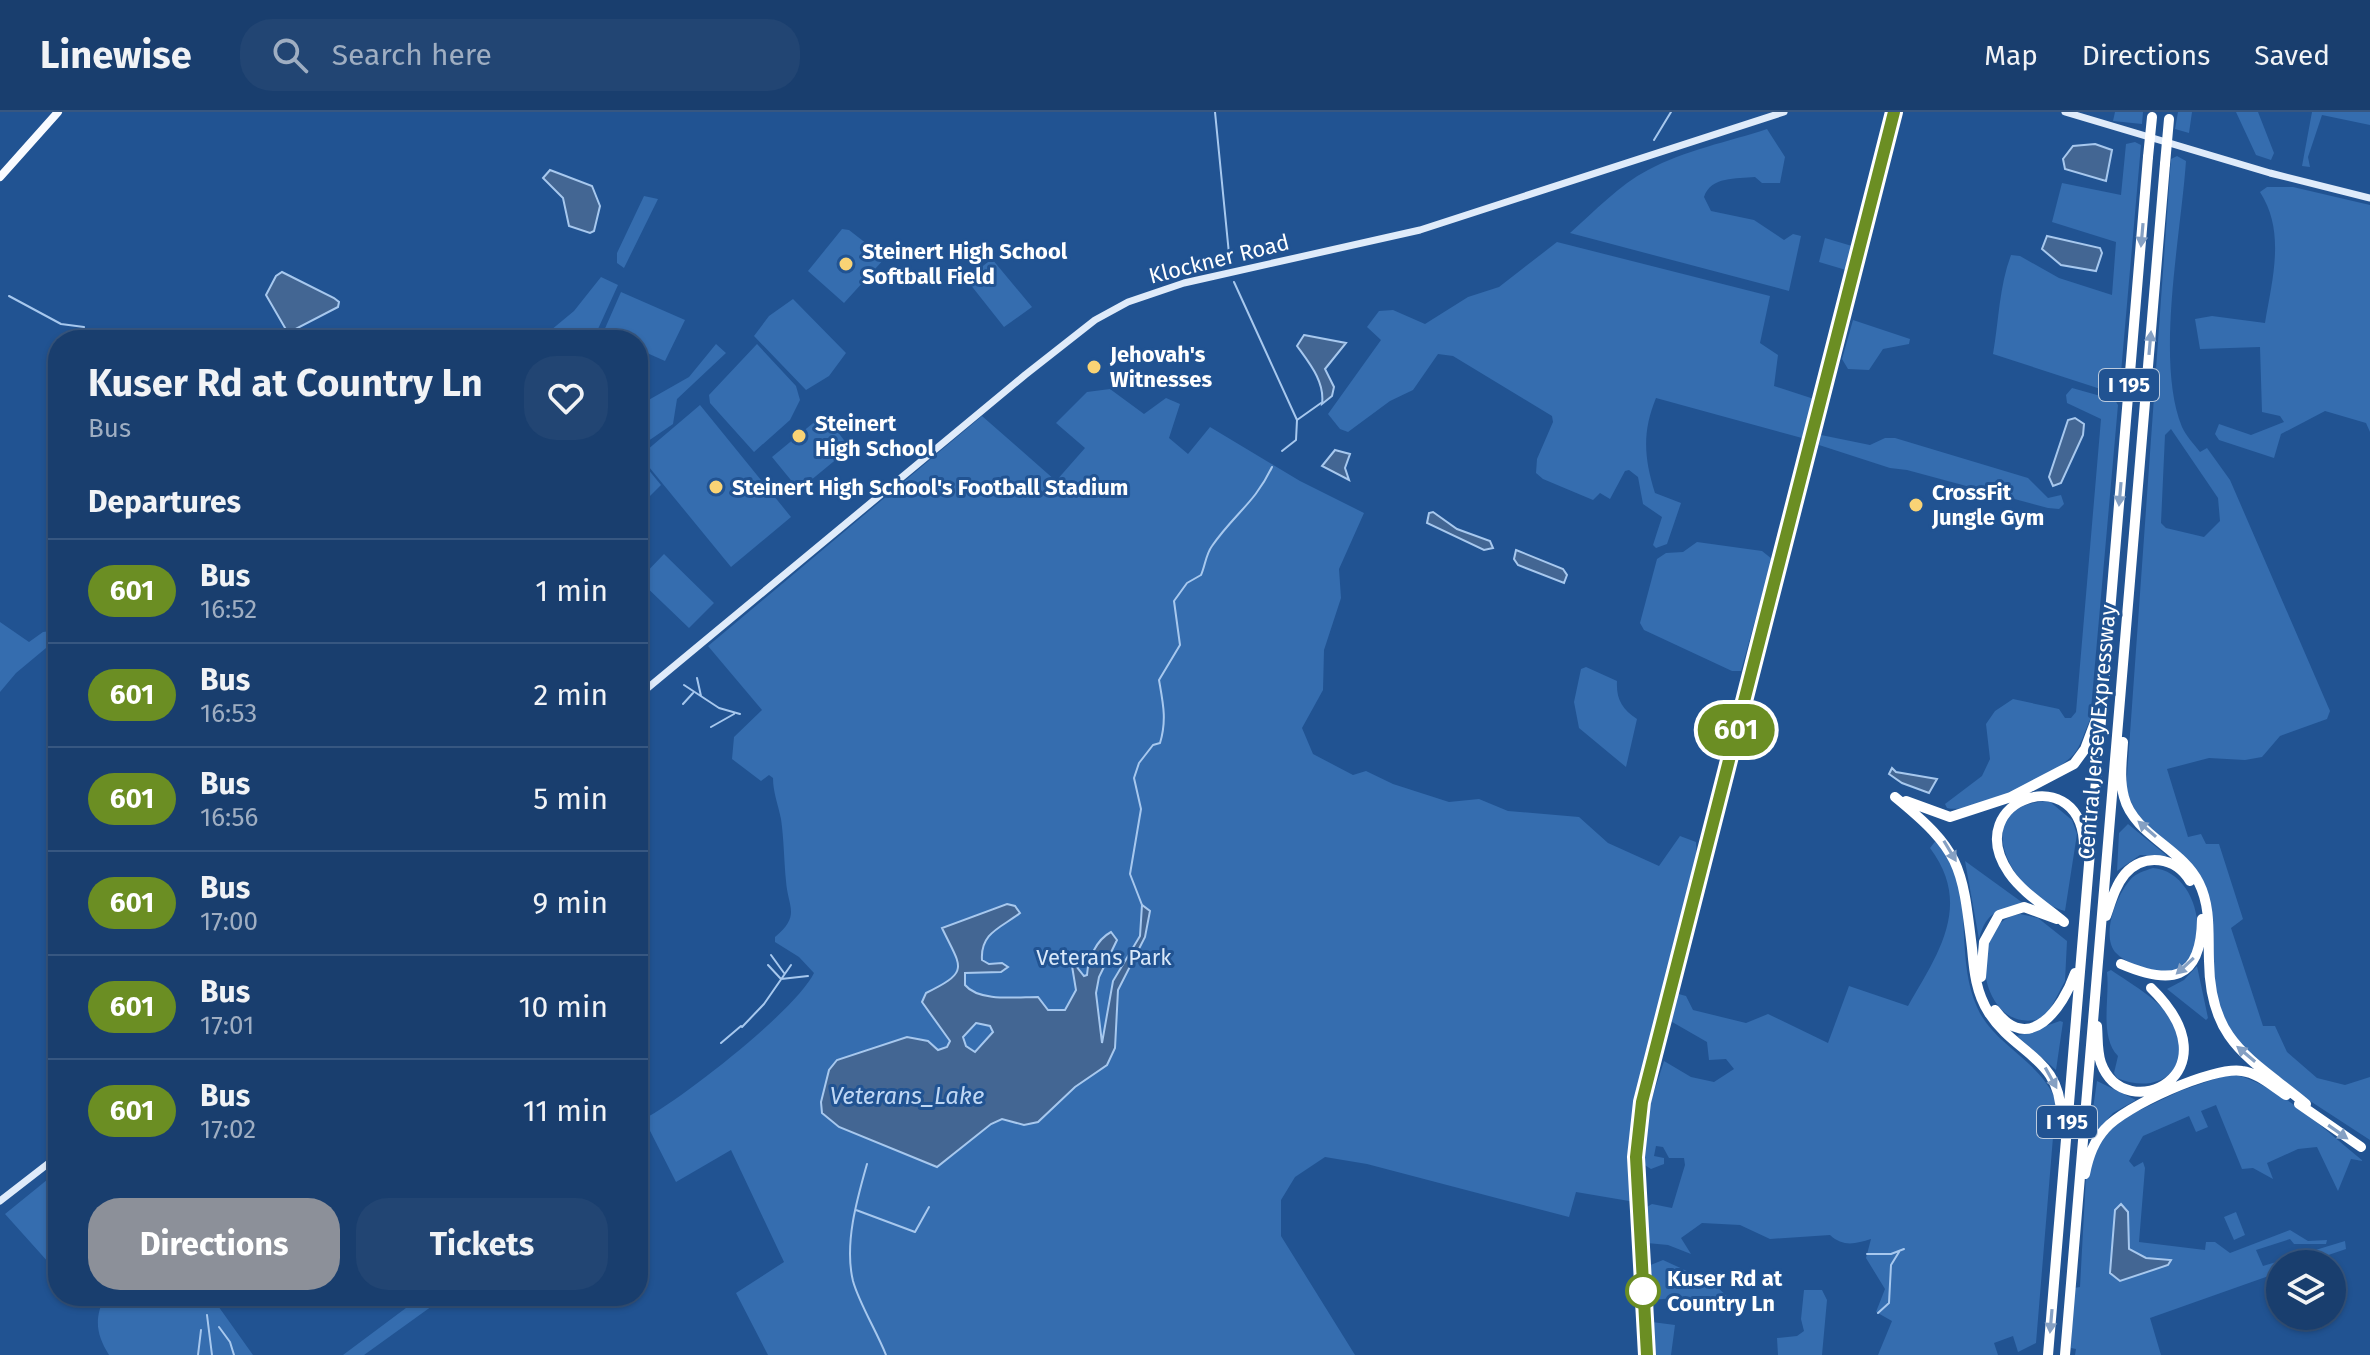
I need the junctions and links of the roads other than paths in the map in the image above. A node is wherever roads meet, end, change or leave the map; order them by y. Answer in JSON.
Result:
{"nodes":[{"id":1,"x":58,"y":112,"type":"edge"},
{"id":2,"x":1784,"y":112,"type":"edge"},
{"id":3,"x":2065,"y":112,"type":"edge"},
{"id":4,"x":2152,"y":114,"type":"edge"},
{"id":5,"x":2169,"y":115,"type":"edge"},
{"id":6,"x":0,"y":177,"type":"edge"},
{"id":7,"x":2370,"y":198,"type":"edge"},
{"id":8,"x":2110,"y":612,"type":"junction"},
{"id":9,"x":2127,"y":614,"type":"junction"},
{"id":10,"x":648,"y":688,"type":"edge"},
{"id":11,"x":2084,"y":922,"type":"junction"},
{"id":12,"x":2099,"y":945,"type":"junction"},
{"id":13,"x":2081,"y":956,"type":"junction"},
{"id":14,"x":2121,"y":964,"type":"dead end"},
{"id":15,"x":2096,"y":986,"type":"junction"},
{"id":16,"x":2151,"y":988,"type":"dead end"},
{"id":17,"x":2306,"y":1104,"type":"dead end"},
{"id":18,"x":2361,"y":1147,"type":"dead end"},
{"id":19,"x":48,"y":1164,"type":"edge"},
{"id":20,"x":0,"y":1201,"type":"edge"},
{"id":21,"x":2053,"y":1287,"type":"junction"},
{"id":22,"x":2069,"y":1299,"type":"junction"},
{"id":23,"x":2048,"y":1355,"type":"edge"},
{"id":24,"x":2065,"y":1355,"type":"edge"}],
"edges":[{"from":1,"to":6,"type":"main road"},
{"from":2,"to":10,"type":"main road","name":"Klockner Road"},
{"from":3,"to":7,"type":"main road"},
{"from":4,"to":8,"type":"highway","name":"Central Jersey Expressway","number":"I 195","one_way":true,"bridge":true},
{"from":9,"to":5,"type":"highway","name":"Central Jersey Expressway","number":"I 195","one_way":true,"bridge":true},
{"from":8,"to":11,"type":"highway","name":"Central Jersey Expressway","number":"I 195"},
{"from":8,"to":21,"type":"highway","one_way":true},
{"from":9,"to":12,"type":"highway","name":"Central Jersey Expressway","number":"I 195"},
{"from":17,"to":9,"type":"highway","one_way":true},
{"from":11,"to":13,"type":"highway","name":"Central Jersey Expressway","number":"I 195"},
{"from":11,"to":13,"type":"highway"},
{"from":12,"to":14,"type":"highway","one_way":true},
{"from":12,"to":15,"type":"highway","name":"Central Jersey Expressway","number":"I 195"},
{"from":13,"to":21,"type":"highway","name":"Central Jersey Expressway","number":"I 195"},
{"from":15,"to":16,"type":"highway"},
{"from":15,"to":22,"type":"highway","name":"Central Jersey Expressway","number":"I 195"},
{"from":22,"to":18,"type":"highway","one_way":true},
{"from":19,"to":20,"type":"main road"},
{"from":21,"to":23,"type":"highway","name":"Central Jersey Expressway","number":"I 195","one_way":true},
{"from":22,"to":24,"type":"highway","name":"Central Jersey Expressway","number":"I 195"}]}
